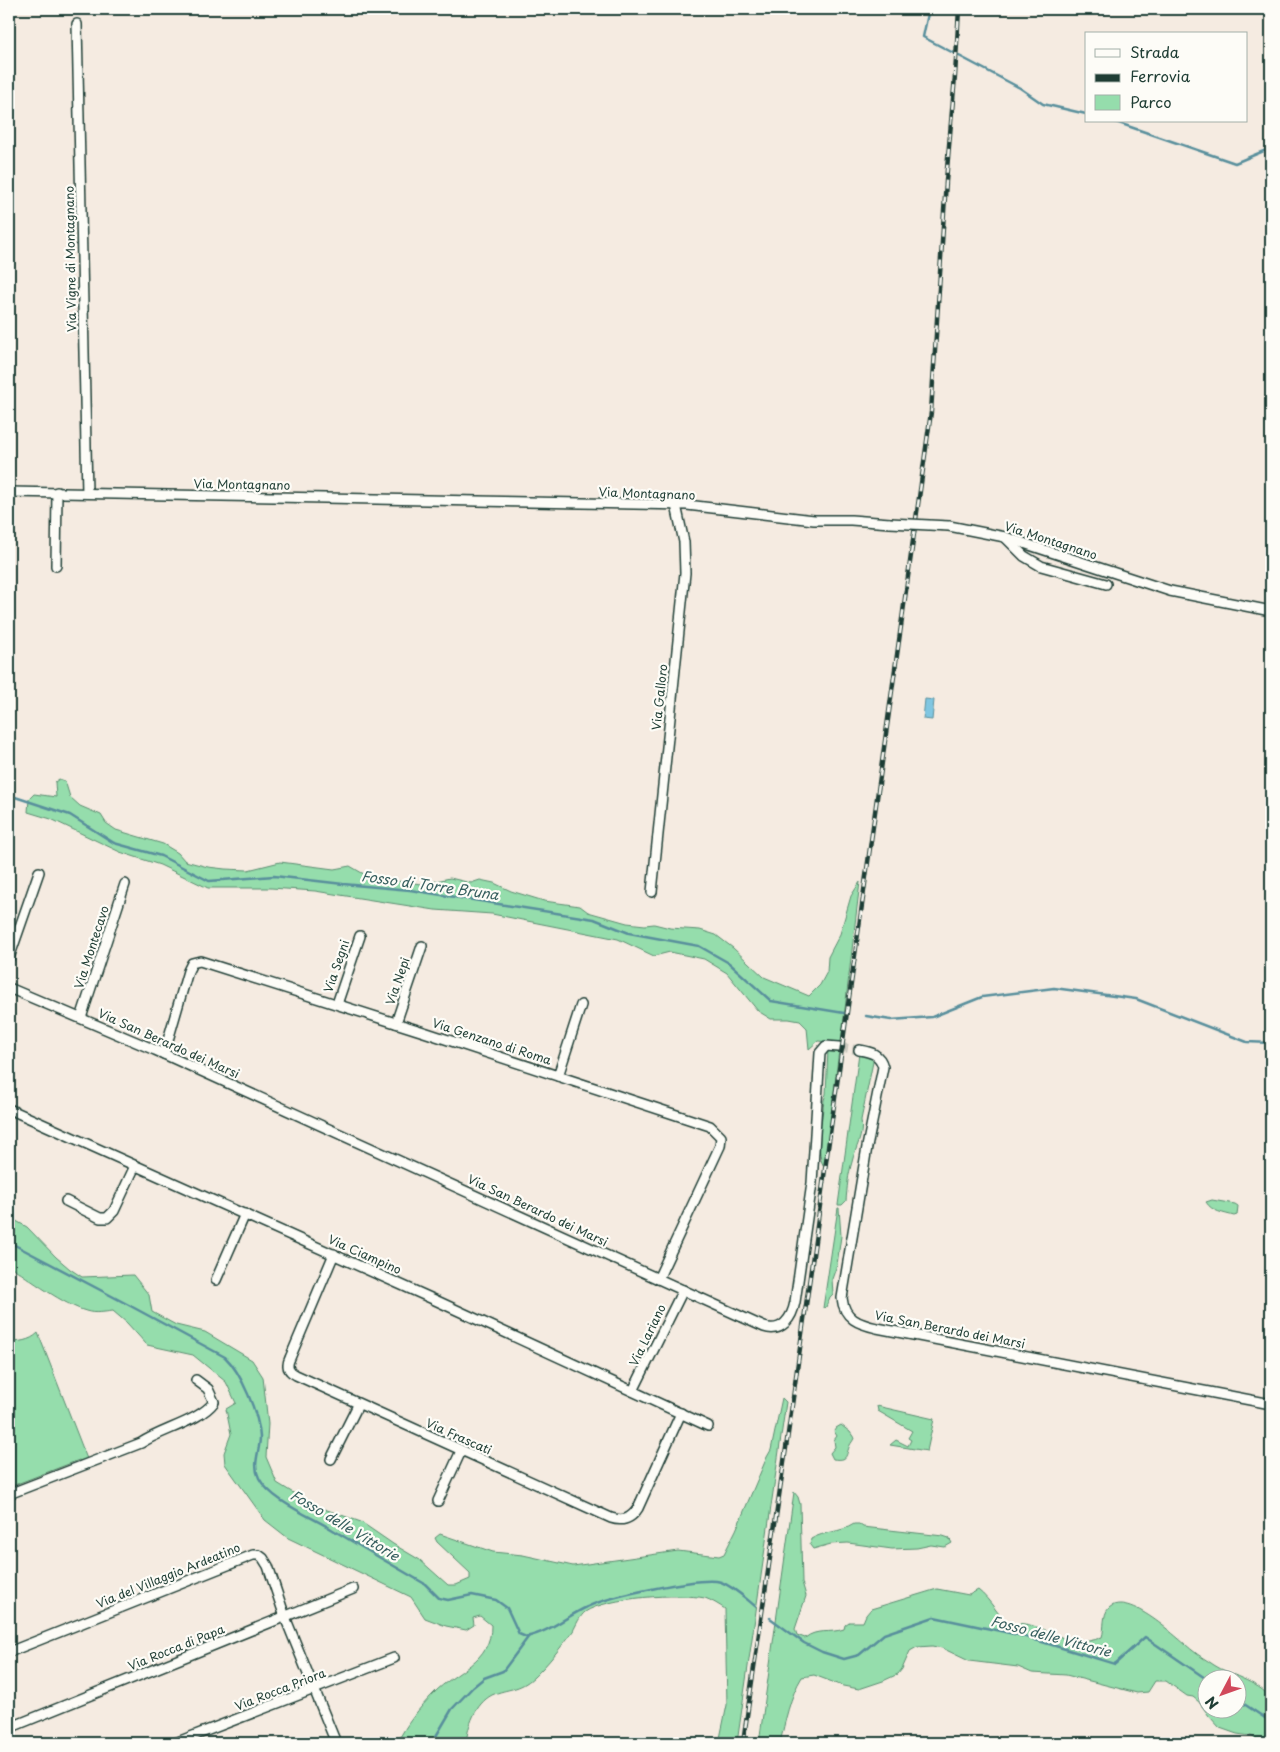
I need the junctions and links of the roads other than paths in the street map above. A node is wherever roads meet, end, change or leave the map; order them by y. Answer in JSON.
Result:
{"nodes":[{"id":1,"x":77,"y":24,"type":"dead end"},
{"id":2,"x":9,"y":492,"type":"edge"},
{"id":3,"x":57,"y":492,"type":"junction"},
{"id":4,"x":87,"y":493,"type":"junction"},
{"id":5,"x":676,"y":505,"type":"junction"},
{"id":6,"x":1005,"y":537,"type":"junction"},
{"id":7,"x":56,"y":566,"type":"dead end"},
{"id":8,"x":1106,"y":584,"type":"dead end"},
{"id":9,"x":1271,"y":611,"type":"edge"},
{"id":10,"x":39,"y":872,"type":"dead end"},
{"id":11,"x":125,"y":884,"type":"dead end"},
{"id":12,"x":652,"y":892,"type":"dead end"},
{"id":13,"x":360,"y":936,"type":"dead end"},
{"id":14,"x":422,"y":946,"type":"dead end"},
{"id":15,"x":9,"y":958,"type":"edge"},
{"id":16,"x":9,"y":988,"type":"edge"},
{"id":17,"x":337,"y":1004,"type":"junction"},
{"id":18,"x":581,"y":1005,"type":"dead end"},
{"id":19,"x":81,"y":1018,"type":"junction"},
{"id":20,"x":396,"y":1023,"type":"junction"},
{"id":21,"x":839,"y":1047,"type":"tunnel mouth"},
{"id":22,"x":859,"y":1050,"type":"tunnel mouth"},
{"id":23,"x":164,"y":1054,"type":"junction"},
{"id":24,"x":558,"y":1076,"type":"junction"},
{"id":25,"x":9,"y":1109,"type":"edge"},
{"id":26,"x":135,"y":1166,"type":"junction"},
{"id":27,"x":66,"y":1201,"type":"dead end"},
{"id":28,"x":245,"y":1214,"type":"junction"},
{"id":29,"x":334,"y":1254,"type":"junction"},
{"id":30,"x":658,"y":1279,"type":"junction"},
{"id":31,"x":216,"y":1280,"type":"dead end"},
{"id":32,"x":683,"y":1290,"type":"junction"},
{"id":33,"x":196,"y":1380,"type":"dead end"},
{"id":34,"x":633,"y":1391,"type":"junction"},
{"id":35,"x":1271,"y":1404,"type":"edge"},
{"id":36,"x":358,"y":1405,"type":"junction"},
{"id":37,"x":681,"y":1413,"type":"junction"},
{"id":38,"x":708,"y":1426,"type":"dead end"},
{"id":39,"x":461,"y":1451,"type":"junction"},
{"id":40,"x":331,"y":1459,"type":"dead end"},
{"id":41,"x":9,"y":1494,"type":"edge"},
{"id":42,"x":438,"y":1501,"type":"dead end"},
{"id":43,"x":353,"y":1589,"type":"dead end"},
{"id":44,"x":285,"y":1617,"type":"junction"},
{"id":45,"x":9,"y":1652,"type":"edge"},
{"id":46,"x":394,"y":1658,"type":"dead end"},
{"id":47,"x":314,"y":1689,"type":"junction"},
{"id":48,"x":9,"y":1728,"type":"edge"},
{"id":49,"x":175,"y":1743,"type":"edge"},
{"id":50,"x":336,"y":1743,"type":"edge"}],
"edges":[{"from":1,"to":4,"type":"street","name":"Via Vigne di Montagnano"},
{"from":2,"to":3,"type":"street","name":"Via Montagnano"},
{"from":3,"to":4,"type":"street","name":"Via Montagnano"},
{"from":3,"to":7,"type":"street"},
{"from":4,"to":5,"type":"street","name":"Via Montagnano"},
{"from":5,"to":6,"type":"street","name":"Via Montagnano","bridge":true},
{"from":5,"to":12,"type":"street","name":"Via Galloro"},
{"from":6,"to":8,"type":"street"},
{"from":6,"to":9,"type":"street","name":"Via Montagnano"},
{"from":10,"to":15,"type":"street"},
{"from":11,"to":19,"type":"street","name":"Via Montecavo"},
{"from":13,"to":17,"type":"street","name":"Via Segni"},
{"from":14,"to":20,"type":"street","name":"Via Nepi"},
{"from":16,"to":19,"type":"street","name":"Via San Berardo dei Marsi"},
{"from":17,"to":20,"type":"street","name":"Via Genzano di Roma"},
{"from":17,"to":23,"type":"street","name":"Via Genzano di Roma"},
{"from":18,"to":24,"type":"street"},
{"from":19,"to":23,"type":"street","name":"Via San Berardo dei Marsi"},
{"from":20,"to":24,"type":"street","name":"Via Genzano di Roma"},
{"from":21,"to":32,"type":"street","name":"Via San Berardo dei Marsi"},
{"from":22,"to":35,"type":"street","name":"Via San Berardo dei Marsi"},
{"from":23,"to":30,"type":"street","name":"Via San Berardo dei Marsi"},
{"from":24,"to":30,"type":"street","name":"Via Genzano di Roma"},
{"from":25,"to":26,"type":"street","name":"Via Ciampino"},
{"from":26,"to":27,"type":"street"},
{"from":26,"to":28,"type":"street","name":"Via Ciampino"},
{"from":28,"to":29,"type":"street","name":"Via Ciampino"},
{"from":28,"to":31,"type":"street"},
{"from":29,"to":34,"type":"street","name":"Via Ciampino"},
{"from":29,"to":36,"type":"street","name":"Via Frascati"},
{"from":30,"to":32,"type":"street","name":"Via San Berardo dei Marsi"},
{"from":32,"to":34,"type":"street","name":"Via Lariano"},
{"from":33,"to":41,"type":"street"},
{"from":34,"to":37,"type":"street","name":"Via Ciampino"},
{"from":36,"to":39,"type":"street","name":"Via Frascati"},
{"from":36,"to":40,"type":"street"},
{"from":37,"to":38,"type":"street","name":"Via Ciampino"},
{"from":37,"to":39,"type":"street","name":"Via Frascati"},
{"from":39,"to":42,"type":"street"},
{"from":43,"to":44,"type":"street","name":"Via Rocca di Papa"},
{"from":44,"to":45,"type":"street","name":"Via del Villaggio Ardeatino"},
{"from":44,"to":47,"type":"street","name":"Via del Villaggio Ardeatino"},
{"from":44,"to":48,"type":"street","name":"Via Rocca di Papa"},
{"from":46,"to":47,"type":"street","name":"Via Rocca Priora"},
{"from":47,"to":49,"type":"street","name":"Via Rocca Priora"},
{"from":47,"to":50,"type":"street","name":"Via del Villaggio Ardeatino"}]}
